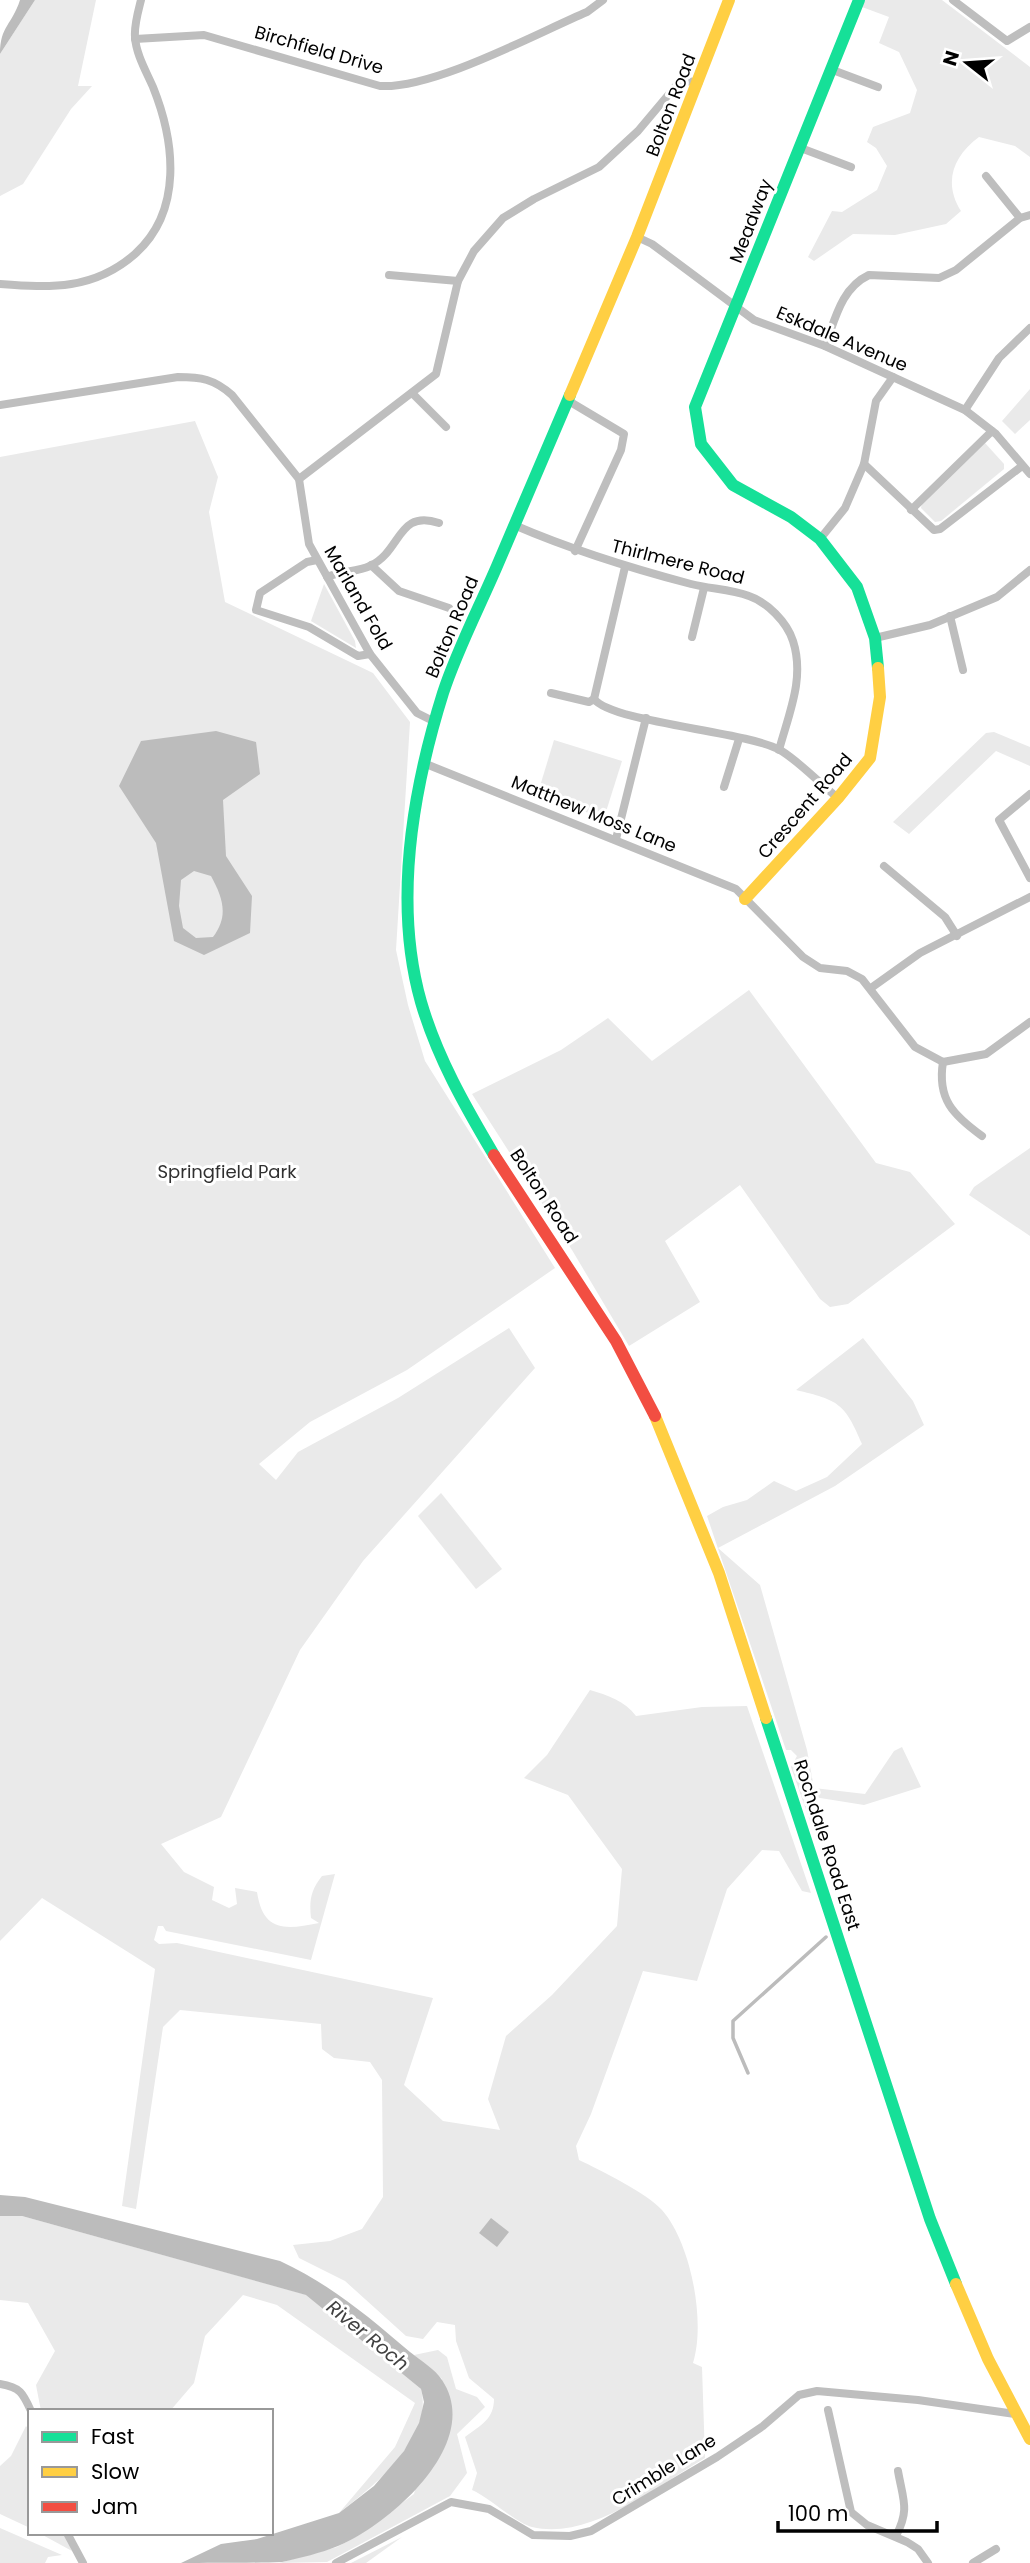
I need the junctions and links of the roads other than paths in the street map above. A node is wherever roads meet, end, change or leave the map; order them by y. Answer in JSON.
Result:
{"nodes":[{"id":1,"x":141,"y":0,"type":"edge"},
{"id":2,"x":603,"y":0,"type":"edge"},
{"id":3,"x":729,"y":0,"type":"edge"},
{"id":4,"x":859,"y":0,"type":"edge"},
{"id":5,"x":953,"y":0,"type":"edge"},
{"id":6,"x":1030,"y":27,"type":"edge"},
{"id":7,"x":135,"y":39,"type":"junction"},
{"id":8,"x":830,"y":69,"type":"junction"},
{"id":9,"x":699,"y":82,"type":"junction"},
{"id":10,"x":878,"y":88,"type":"dead end"},
{"id":11,"x":798,"y":147,"type":"junction"},
{"id":12,"x":851,"y":167,"type":"dead end"},
{"id":13,"x":986,"y":176,"type":"dead end"},
{"id":14,"x":1030,"y":215,"type":"edge"},
{"id":15,"x":1020,"y":218,"type":"junction"},
{"id":16,"x":637,"y":237,"type":"junction"},
{"id":17,"x":389,"y":275,"type":"dead end"},
{"id":18,"x":458,"y":281,"type":"junction"},
{"id":19,"x":0,"y":284,"type":"edge"},
{"id":20,"x":736,"y":307,"type":"junction"},
{"id":21,"x":1030,"y":328,"type":"edge"},
{"id":22,"x":825,"y":346,"type":"junction"},
{"id":23,"x":893,"y":377,"type":"junction"},
{"id":24,"x":412,"y":393,"type":"junction"},
{"id":25,"x":566,"y":400,"type":"junction"},
{"id":26,"x":0,"y":405,"type":"edge"},
{"id":27,"x":965,"y":410,"type":"junction"},
{"id":28,"x":446,"y":427,"type":"dead end"},
{"id":29,"x":992,"y":431,"type":"junction"},
{"id":30,"x":864,"y":464,"type":"junction"},
{"id":31,"x":1022,"y":466,"type":"junction"},
{"id":32,"x":1030,"y":474,"type":"edge"},
{"id":33,"x":299,"y":479,"type":"junction"},
{"id":34,"x":911,"y":509,"type":"junction"},
{"id":35,"x":439,"y":523,"type":"dead end"},
{"id":36,"x":514,"y":525,"type":"junction"},
{"id":37,"x":820,"y":540,"type":"junction"},
{"id":38,"x":575,"y":551,"type":"junction"},
{"id":39,"x":317,"y":561,"type":"junction"},
{"id":40,"x":371,"y":565,"type":"junction"},
{"id":41,"x":625,"y":567,"type":"junction"},
{"id":42,"x":1030,"y":570,"type":"edge"},
{"id":43,"x":327,"y":577,"type":"junction"},
{"id":44,"x":704,"y":588,"type":"junction"},
{"id":45,"x":449,"y":608,"type":"dead end"},
{"id":46,"x":950,"y":616,"type":"junction"},
{"id":47,"x":692,"y":638,"type":"dead end"},
{"id":48,"x":875,"y":638,"type":"junction"},
{"id":49,"x":370,"y":654,"type":"junction"},
{"id":50,"x":963,"y":670,"type":"dead end"},
{"id":51,"x":551,"y":693,"type":"dead end"},
{"id":52,"x":594,"y":699,"type":"junction"},
{"id":53,"x":646,"y":718,"type":"junction"},
{"id":54,"x":435,"y":722,"type":"junction"},
{"id":55,"x":739,"y":739,"type":"junction"},
{"id":56,"x":779,"y":750,"type":"junction"},
{"id":57,"x":426,"y":764,"type":"junction"},
{"id":58,"x":724,"y":787,"type":"dead end"},
{"id":59,"x":1030,"y":794,"type":"edge"},
{"id":60,"x":838,"y":798,"type":"junction"},
{"id":61,"x":616,"y":839,"type":"junction"},
{"id":62,"x":884,"y":866,"type":"dead end"},
{"id":63,"x":1030,"y":878,"type":"edge"},
{"id":64,"x":1030,"y":897,"type":"edge"},
{"id":65,"x":745,"y":899,"type":"junction"},
{"id":66,"x":957,"y":936,"type":"junction"},
{"id":67,"x":871,"y":988,"type":"junction"},
{"id":68,"x":1028,"y":1028,"type":"edge"},
{"id":69,"x":943,"y":1062,"type":"junction"},
{"id":70,"x":982,"y":1136,"type":"dead end"},
{"id":71,"x":571,"y":1270,"type":"joint"},
{"id":72,"x":0,"y":2384,"type":"edge"},
{"id":73,"x":30,"y":2409,"type":"edge"},
{"id":74,"x":828,"y":2410,"type":"dead end"},
{"id":75,"x":1015,"y":2414,"type":"junction"},
{"id":76,"x":1030,"y":2439,"type":"edge"},
{"id":77,"x":898,"y":2471,"type":"dead end"},
{"id":78,"x":68,"y":2535,"type":"edge"},
{"id":79,"x":896,"y":2536,"type":"junction"},
{"id":80,"x":996,"y":2549,"type":"dead end"},
{"id":81,"x":83,"y":2563,"type":"edge"},
{"id":82,"x":335,"y":2563,"type":"edge"},
{"id":83,"x":928,"y":2563,"type":"edge"},
{"id":84,"x":974,"y":2563,"type":"edge"}],
"edges":[{"from":1,"to":7,"type":"street"},
{"from":2,"to":7,"type":"street","name":"Birchfield Drive"},
{"from":3,"to":9,"type":"main road","name":"Bolton Road"},
{"from":4,"to":8,"type":"main road","name":"Meadway"},
{"from":5,"to":6,"type":"street"},
{"from":7,"to":19,"type":"street"},
{"from":8,"to":10,"type":"street"},
{"from":8,"to":11,"type":"main road","name":"Meadway"},
{"from":9,"to":16,"type":"main road","name":"Bolton Road"},
{"from":9,"to":18,"type":"street"},
{"from":11,"to":12,"type":"street"},
{"from":11,"to":20,"type":"main road","name":"Meadway"},
{"from":13,"to":15,"type":"street"},
{"from":14,"to":15,"type":"street"},
{"from":15,"to":22,"type":"street"},
{"from":16,"to":20,"type":"street","name":"Eskdale Avenue"},
{"from":16,"to":25,"type":"main road","name":"Bolton Road"},
{"from":17,"to":18,"type":"street"},
{"from":18,"to":24,"type":"street"},
{"from":20,"to":22,"type":"street","name":"Eskdale Avenue"},
{"from":20,"to":37,"type":"main road","name":"Crescent Road"},
{"from":21,"to":27,"type":"street"},
{"from":22,"to":23,"type":"street","name":"Eskdale Avenue"},
{"from":23,"to":27,"type":"street","name":"Eskdale Avenue"},
{"from":23,"to":30,"type":"street"},
{"from":24,"to":28,"type":"street"},
{"from":24,"to":33,"type":"street"},
{"from":25,"to":36,"type":"main road","name":"Bolton Road"},
{"from":25,"to":38,"type":"street"},
{"from":26,"to":33,"type":"street","name":"Marland Fold"},
{"from":27,"to":29,"type":"street","name":"Eskdale Avenue"},
{"from":29,"to":31,"type":"street","name":"Eskdale Avenue"},
{"from":29,"to":34,"type":"street"},
{"from":30,"to":34,"type":"street"},
{"from":30,"to":37,"type":"street"},
{"from":31,"to":32,"type":"street","name":"Eskdale Avenue"},
{"from":31,"to":34,"type":"street"},
{"from":33,"to":39,"type":"street","name":"Marland Fold"},
{"from":35,"to":40,"type":"street"},
{"from":36,"to":38,"type":"street","name":"Thirlmere Road"},
{"from":36,"to":54,"type":"main road","name":"Bolton Road"},
{"from":37,"to":48,"type":"main road","name":"Crescent Road"},
{"from":38,"to":41,"type":"street","name":"Thirlmere Road"},
{"from":39,"to":43,"type":"street","name":"Marland Fold"},
{"from":39,"to":49,"type":"street"},
{"from":40,"to":43,"type":"street"},
{"from":40,"to":45,"type":"street"},
{"from":41,"to":44,"type":"street","name":"Thirlmere Road"},
{"from":41,"to":52,"type":"street"},
{"from":42,"to":46,"type":"street"},
{"from":43,"to":49,"type":"street","name":"Marland Fold"},
{"from":44,"to":47,"type":"street"},
{"from":44,"to":56,"type":"street","name":"Thirlmere Road"},
{"from":46,"to":48,"type":"street"},
{"from":46,"to":50,"type":"street"},
{"from":48,"to":60,"type":"main road","name":"Crescent Road"},
{"from":49,"to":54,"type":"street","name":"Marland Fold"},
{"from":51,"to":52,"type":"street"},
{"from":52,"to":53,"type":"street"},
{"from":53,"to":55,"type":"street"},
{"from":53,"to":61,"type":"street"},
{"from":54,"to":57,"type":"main road","name":"Bolton Road"},
{"from":55,"to":56,"type":"street"},
{"from":55,"to":58,"type":"street"},
{"from":56,"to":60,"type":"street"},
{"from":57,"to":61,"type":"street","name":"Matthew Moss Lane"},
{"from":57,"to":71,"type":"main road","name":"Bolton Road"},
{"from":59,"to":63,"type":"street"},
{"from":60,"to":65,"type":"main road","name":"Crescent Road"},
{"from":61,"to":65,"type":"street","name":"Matthew Moss Lane"},
{"from":62,"to":66,"type":"street"},
{"from":64,"to":66,"type":"street"},
{"from":65,"to":67,"type":"street","name":"Matthew Moss Lane"},
{"from":66,"to":67,"type":"street"},
{"from":67,"to":69,"type":"street"},
{"from":68,"to":69,"type":"street"},
{"from":69,"to":70,"type":"street"},
{"from":71,"to":75,"type":"main road","name":"Rochdale Road East"},
{"from":72,"to":73,"type":"street"},
{"from":74,"to":79,"type":"street"},
{"from":75,"to":76,"type":"main road","name":"Rochdale Road East"},
{"from":75,"to":82,"type":"street","name":"Crimble Lane"},
{"from":77,"to":79,"type":"street"},
{"from":78,"to":81,"type":"street"},
{"from":79,"to":83,"type":"street"},
{"from":80,"to":84,"type":"street"}]}
